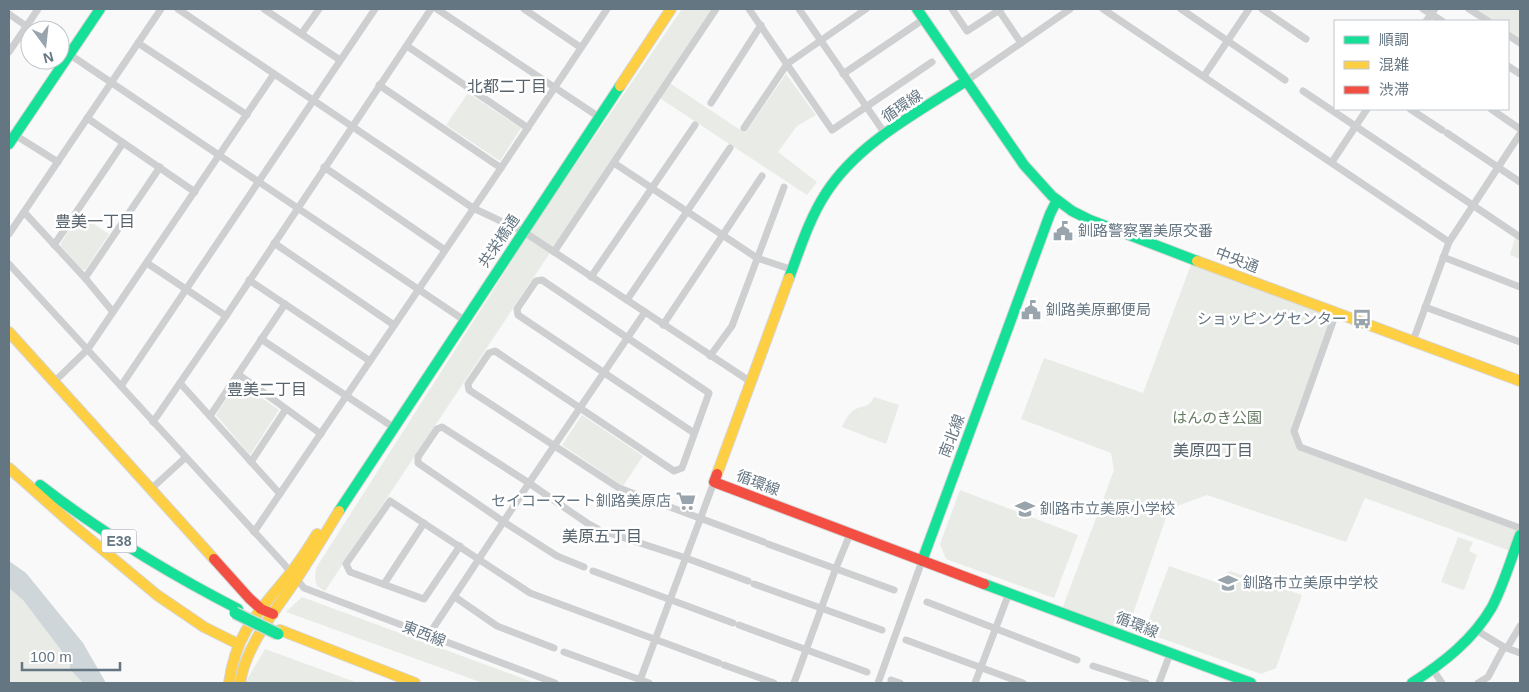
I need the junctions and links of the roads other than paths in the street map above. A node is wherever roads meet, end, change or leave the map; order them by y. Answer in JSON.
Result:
{"nodes":[{"id":1,"x":100,"y":9,"type":"edge"},
{"id":2,"x":161,"y":9,"type":"edge"},
{"id":3,"x":178,"y":9,"type":"edge"},
{"id":4,"x":265,"y":9,"type":"edge"},
{"id":5,"x":319,"y":9,"type":"edge"},
{"id":6,"x":375,"y":9,"type":"edge"},
{"id":7,"x":431,"y":9,"type":"edge"},
{"id":8,"x":437,"y":9,"type":"edge"},
{"id":9,"x":524,"y":9,"type":"edge"},
{"id":10,"x":607,"y":9,"type":"edge"},
{"id":11,"x":671,"y":9,"type":"edge"},
{"id":12,"x":716,"y":9,"type":"edge"},
{"id":13,"x":749,"y":9,"type":"edge"},
{"id":14,"x":799,"y":9,"type":"edge"},
{"id":15,"x":866,"y":9,"type":"edge"},
{"id":16,"x":917,"y":9,"type":"edge"},
{"id":17,"x":952,"y":9,"type":"edge"},
{"id":18,"x":1000,"y":9,"type":"edge"},
{"id":19,"x":1070,"y":9,"type":"edge"},
{"id":20,"x":1103,"y":9,"type":"edge"},
{"id":21,"x":1181,"y":9,"type":"edge"},
{"id":22,"x":1249,"y":9,"type":"edge"},
{"id":23,"x":1262,"y":9,"type":"edge"},
{"id":24,"x":1423,"y":9,"type":"edge"},
{"id":25,"x":1469,"y":9,"type":"edge"},
{"id":26,"x":1433,"y":11,"type":"edge"},
{"id":27,"x":9,"y":14,"type":"edge"},
{"id":28,"x":924,"y":19,"type":"junction"},
{"id":29,"x":1486,"y":20,"type":"edge"},
{"id":30,"x":20,"y":22,"type":"edge"},
{"id":31,"x":761,"y":25,"type":"junction"},
{"id":32,"x":302,"y":33,"type":"junction"},
{"id":33,"x":1509,"y":36,"type":"edge"},
{"id":34,"x":20,"y":39,"type":"edge"},
{"id":35,"x":1306,"y":39,"type":"dead end"},
{"id":36,"x":821,"y":40,"type":"junction"},
{"id":37,"x":1227,"y":40,"type":"junction"},
{"id":38,"x":138,"y":43,"type":"junction"},
{"id":39,"x":1020,"y":43,"type":"junction"},
{"id":40,"x":1520,"y":43,"type":"edge"},
{"id":41,"x":70,"y":45,"type":"edge"},
{"id":42,"x":407,"y":46,"type":"junction"},
{"id":43,"x":580,"y":47,"type":"junction"},
{"id":44,"x":9,"y":52,"type":"edge"},
{"id":45,"x":70,"y":54,"type":"edge"},
{"id":46,"x":340,"y":60,"type":"junction"},
{"id":47,"x":932,"y":62,"type":"dead end"},
{"id":48,"x":787,"y":64,"type":"junction"},
{"id":49,"x":1509,"y":67,"type":"edge"},
{"id":50,"x":54,"y":70,"type":"edge"},
{"id":51,"x":274,"y":74,"type":"junction"},
{"id":52,"x":844,"y":74,"type":"junction"},
{"id":53,"x":1520,"y":74,"type":"edge"},
{"id":54,"x":1204,"y":76,"type":"junction"},
{"id":55,"x":1285,"y":80,"type":"dead end"},
{"id":56,"x":966,"y":81,"type":"junction"},
{"id":57,"x":111,"y":83,"type":"junction"},
{"id":58,"x":379,"y":85,"type":"junction"},
{"id":59,"x":554,"y":88,"type":"junction"},
{"id":60,"x":1303,"y":90,"type":"dead end"},
{"id":61,"x":313,"y":100,"type":"junction"},
{"id":62,"x":711,"y":103,"type":"dead end"},
{"id":63,"x":866,"y":107,"type":"junction"},
{"id":64,"x":1366,"y":110,"type":"edge"},
{"id":65,"x":1412,"y":110,"type":"edge"},
{"id":66,"x":1492,"y":110,"type":"edge"},
{"id":67,"x":247,"y":115,"type":"junction"},
{"id":68,"x":599,"y":117,"type":"junction"},
{"id":69,"x":87,"y":118,"type":"junction"},
{"id":70,"x":695,"y":125,"type":"dead end"},
{"id":71,"x":352,"y":126,"type":"junction"},
{"id":72,"x":1355,"y":126,"type":"junction"},
{"id":73,"x":528,"y":128,"type":"junction"},
{"id":74,"x":744,"y":128,"type":"dead end"},
{"id":75,"x":1520,"y":129,"type":"edge"},
{"id":76,"x":1520,"y":134,"type":"edge"},
{"id":77,"x":886,"y":135,"type":"junction"},
{"id":78,"x":12,"y":140,"type":"edge"},
{"id":79,"x":123,"y":143,"type":"junction"},
{"id":80,"x":730,"y":148,"type":"dead end"},
{"id":81,"x":219,"y":156,"type":"junction"},
{"id":82,"x":58,"y":162,"type":"junction"},
{"id":83,"x":1332,"y":162,"type":"junction"},
{"id":84,"x":614,"y":163,"type":"junction"},
{"id":85,"x":160,"y":167,"type":"junction"},
{"id":86,"x":324,"y":168,"type":"junction"},
{"id":87,"x":501,"y":168,"type":"junction"},
{"id":88,"x":1498,"y":168,"type":"junction"},
{"id":89,"x":762,"y":176,"type":"dead end"},
{"id":90,"x":258,"y":182,"type":"junction"},
{"id":91,"x":1520,"y":182,"type":"edge"},
{"id":92,"x":652,"y":187,"type":"junction"},
{"id":93,"x":784,"y":187,"type":"dead end"},
{"id":94,"x":195,"y":192,"type":"junction"},
{"id":95,"x":1057,"y":200,"type":"junction"},
{"id":96,"x":1472,"y":205,"type":"junction"},
{"id":97,"x":297,"y":208,"type":"junction"},
{"id":98,"x":472,"y":208,"type":"junction"},
{"id":99,"x":24,"y":212,"type":"junction"},
{"id":100,"x":687,"y":212,"type":"junction"},
{"id":101,"x":524,"y":232,"type":"junction"},
{"id":102,"x":9,"y":234,"type":"edge"},
{"id":103,"x":723,"y":236,"type":"junction"},
{"id":104,"x":1520,"y":237,"type":"edge"},
{"id":105,"x":1449,"y":242,"type":"junction"},
{"id":106,"x":274,"y":243,"type":"junction"},
{"id":107,"x":54,"y":245,"type":"junction"},
{"id":108,"x":445,"y":250,"type":"junction"},
{"id":109,"x":554,"y":252,"type":"junction"},
{"id":110,"x":1443,"y":257,"type":"junction"},
{"id":111,"x":757,"y":258,"type":"junction"},
{"id":112,"x":147,"y":263,"type":"junction"},
{"id":113,"x":9,"y":264,"type":"edge"},
{"id":114,"x":793,"y":270,"type":"junction"},
{"id":115,"x":591,"y":277,"type":"junction"},
{"id":116,"x":84,"y":278,"type":"junction"},
{"id":117,"x":250,"y":280,"type":"junction"},
{"id":118,"x":1520,"y":287,"type":"edge"},
{"id":119,"x":186,"y":289,"type":"junction"},
{"id":120,"x":419,"y":289,"type":"junction"},
{"id":121,"x":626,"y":300,"type":"junction"},
{"id":122,"x":285,"y":304,"type":"junction"},
{"id":123,"x":1425,"y":307,"type":"junction"},
{"id":124,"x":113,"y":312,"type":"junction"},
{"id":125,"x":645,"y":312,"type":"junction"},
{"id":126,"x":1336,"y":313,"type":"junction"},
{"id":127,"x":226,"y":316,"type":"junction"},
{"id":128,"x":464,"y":320,"type":"junction"},
{"id":129,"x":663,"y":325,"type":"junction"},
{"id":130,"x":394,"y":326,"type":"junction"},
{"id":131,"x":9,"y":332,"type":"edge"},
{"id":132,"x":628,"y":338,"type":"junction"},
{"id":133,"x":261,"y":339,"type":"junction"},
{"id":134,"x":1413,"y":341,"type":"junction"},
{"id":135,"x":1520,"y":342,"type":"edge"},
{"id":136,"x":88,"y":349,"type":"junction"},
{"id":137,"x":710,"y":356,"type":"junction"},
{"id":138,"x":370,"y":361,"type":"junction"},
{"id":139,"x":604,"y":372,"type":"junction"},
{"id":140,"x":238,"y":374,"type":"junction"},
{"id":141,"x":1520,"y":380,"type":"edge"},
{"id":142,"x":54,"y":382,"type":"junction"},
{"id":143,"x":751,"y":382,"type":"junction"},
{"id":144,"x":180,"y":383,"type":"junction"},
{"id":145,"x":121,"y":386,"type":"junction"},
{"id":146,"x":346,"y":397,"type":"junction"},
{"id":147,"x":580,"y":408,"type":"junction"},
{"id":148,"x":286,"y":409,"type":"junction"},
{"id":149,"x":210,"y":416,"type":"junction"},
{"id":150,"x":153,"y":422,"type":"junction"},
{"id":151,"x":393,"y":427,"type":"junction"},
{"id":152,"x":694,"y":433,"type":"junction"},
{"id":153,"x":321,"y":434,"type":"junction"},
{"id":154,"x":554,"y":447,"type":"junction"},
{"id":155,"x":185,"y":458,"type":"junction"},
{"id":156,"x":9,"y":461,"type":"edge"},
{"id":157,"x":251,"y":462,"type":"junction"},
{"id":158,"x":9,"y":468,"type":"edge"},
{"id":159,"x":714,"y":482,"type":"junction"},
{"id":160,"x":528,"y":483,"type":"junction"},
{"id":161,"x":151,"y":489,"type":"junction"},
{"id":162,"x":280,"y":494,"type":"junction"},
{"id":163,"x":700,"y":518,"type":"junction"},
{"id":164,"x":504,"y":522,"type":"junction"},
{"id":165,"x":424,"y":523,"type":"junction"},
{"id":166,"x":1520,"y":528,"type":"edge"},
{"id":167,"x":598,"y":529,"type":"dead end"},
{"id":168,"x":254,"y":532,"type":"junction"},
{"id":169,"x":606,"y":532,"type":"dead end"},
{"id":170,"x":850,"y":534,"type":"junction"},
{"id":171,"x":1520,"y":535,"type":"edge"},
{"id":172,"x":460,"y":546,"type":"junction"},
{"id":173,"x":686,"y":558,"type":"junction"},
{"id":174,"x":479,"y":559,"type":"junction"},
{"id":175,"x":922,"y":561,"type":"junction"},
{"id":176,"x":584,"y":567,"type":"dead end"},
{"id":177,"x":836,"y":568,"type":"junction"},
{"id":178,"x":593,"y":571,"type":"dead end"},
{"id":179,"x":293,"y":576,"type":"junction"},
{"id":180,"x":384,"y":584,"type":"junction"},
{"id":181,"x":894,"y":590,"type":"dead end"},
{"id":182,"x":1009,"y":592,"type":"junction"},
{"id":183,"x":455,"y":597,"type":"junction"},
{"id":184,"x":670,"y":599,"type":"junction"},
{"id":185,"x":927,"y":602,"type":"dead end"},
{"id":186,"x":821,"y":608,"type":"junction"},
{"id":187,"x":261,"y":609,"type":"junction"},
{"id":188,"x":237,"y":611,"type":"junction"},
{"id":189,"x":273,"y":614,"type":"junction"},
{"id":190,"x":1520,"y":626,"type":"edge"},
{"id":191,"x":996,"y":627,"type":"junction"},
{"id":192,"x":882,"y":630,"type":"dead end"},
{"id":193,"x":1476,"y":630,"type":"junction"},
{"id":194,"x":279,"y":632,"type":"junction"},
{"id":195,"x":428,"y":636,"type":"junction"},
{"id":196,"x":655,"y":640,"type":"junction"},
{"id":197,"x":906,"y":640,"type":"dead end"},
{"id":198,"x":238,"y":644,"type":"junction"},
{"id":199,"x":1505,"y":647,"type":"junction"},
{"id":200,"x":554,"y":648,"type":"dead end"},
{"id":201,"x":807,"y":649,"type":"junction"},
{"id":202,"x":249,"y":651,"type":"junction"},
{"id":203,"x":564,"y":652,"type":"dead end"},
{"id":204,"x":1520,"y":653,"type":"edge"},
{"id":205,"x":1170,"y":654,"type":"junction"},
{"id":206,"x":1078,"y":660,"type":"dead end"},
{"id":207,"x":1093,"y":666,"type":"dead end"},
{"id":208,"x":981,"y":667,"type":"junction"},
{"id":209,"x":1433,"y":670,"type":"junction"},
{"id":210,"x":868,"y":672,"type":"dead end"},
{"id":211,"x":891,"y":680,"type":"dead end"},
{"id":212,"x":639,"y":682,"type":"edge"},
{"id":213,"x":229,"y":683,"type":"edge"},
{"id":214,"x":240,"y":683,"type":"edge"},
{"id":215,"x":398,"y":683,"type":"edge"},
{"id":216,"x":414,"y":683,"type":"edge"},
{"id":217,"x":555,"y":683,"type":"edge"},
{"id":218,"x":649,"y":683,"type":"edge"},
{"id":219,"x":774,"y":683,"type":"edge"},
{"id":220,"x":794,"y":683,"type":"edge"},
{"id":221,"x":878,"y":683,"type":"edge"},
{"id":222,"x":900,"y":683,"type":"edge"},
{"id":223,"x":975,"y":683,"type":"edge"},
{"id":224,"x":1023,"y":683,"type":"edge"},
{"id":225,"x":1146,"y":683,"type":"edge"},
{"id":226,"x":1159,"y":683,"type":"edge"},
{"id":227,"x":1251,"y":683,"type":"edge"},
{"id":228,"x":1412,"y":683,"type":"edge"},
{"id":229,"x":1442,"y":683,"type":"edge"},
{"id":230,"x":1478,"y":683,"type":"edge"}],
"edges":[{"from":1,"to":41,"type":"main road"},
{"from":2,"to":38,"type":"street"},
{"from":3,"to":51,"type":"street"},
{"from":4,"to":32,"type":"street"},
{"from":5,"to":32,"type":"street"},
{"from":6,"to":46,"type":"street"},
{"from":7,"to":42,"type":"street"},
{"from":8,"to":59,"type":"street"},
{"from":9,"to":43,"type":"street"},
{"from":10,"to":43,"type":"street"},
{"from":11,"to":68,"type":"main road","name":"共栄橋通"},
{"from":12,"to":84,"type":"street"},
{"from":13,"to":31,"type":"street"},
{"from":14,"to":36,"type":"street"},
{"from":15,"to":36,"type":"street"},
{"from":16,"to":28,"type":"main road","name":"中央通"},
{"from":17,"to":18,"type":"street"},
{"from":18,"to":39,"type":"street"},
{"from":19,"to":39,"type":"street"},
{"from":20,"to":54,"type":"street"},
{"from":21,"to":37,"type":"street"},
{"from":22,"to":37,"type":"street"},
{"from":23,"to":35,"type":"street"},
{"from":24,"to":26,"type":"street"},
{"from":25,"to":29,"type":"street"},
{"from":27,"to":30,"type":"street"},
{"from":28,"to":52,"type":"street"},
{"from":28,"to":56,"type":"main road","name":"中央通"},
{"from":31,"to":48,"type":"street"},
{"from":31,"to":62,"type":"street"},
{"from":32,"to":46,"type":"street"},
{"from":33,"to":40,"type":"street"},
{"from":34,"to":44,"type":"street"},
{"from":36,"to":48,"type":"street"},
{"from":36,"to":52,"type":"street"},
{"from":37,"to":54,"type":"street"},
{"from":37,"to":55,"type":"street"},
{"from":38,"to":57,"type":"street"},
{"from":38,"to":67,"type":"street"},
{"from":39,"to":56,"type":"street"},
{"from":42,"to":58,"type":"street"},
{"from":42,"to":73,"type":"street"},
{"from":43,"to":59,"type":"street"},
{"from":45,"to":57,"type":"street"},
{"from":46,"to":61,"type":"street"},
{"from":47,"to":63,"type":"street"},
{"from":48,"to":63,"type":"street"},
{"from":48,"to":74,"type":"street"},
{"from":49,"to":53,"type":"street"},
{"from":50,"to":78,"type":"main road"},
{"from":51,"to":61,"type":"street"},
{"from":51,"to":67,"type":"street"},
{"from":52,"to":63,"type":"street"},
{"from":54,"to":83,"type":"street"},
{"from":56,"to":77,"type":"main road","name":"循環線"},
{"from":56,"to":95,"type":"main road","name":"中央通"},
{"from":57,"to":69,"type":"street"},
{"from":57,"to":81,"type":"street"},
{"from":58,"to":71,"type":"street"},
{"from":58,"to":87,"type":"street"},
{"from":59,"to":68,"type":"street"},
{"from":59,"to":73,"type":"street"},
{"from":60,"to":72,"type":"street"},
{"from":61,"to":71,"type":"street"},
{"from":61,"to":90,"type":"street"},
{"from":63,"to":77,"type":"street"},
{"from":64,"to":72,"type":"street"},
{"from":65,"to":88,"type":"street"},
{"from":66,"to":75,"type":"street"},
{"from":67,"to":81,"type":"street"},
{"from":68,"to":101,"type":"main road","name":"共栄橋通"},
{"from":69,"to":79,"type":"street"},
{"from":69,"to":82,"type":"street"},
{"from":70,"to":92,"type":"street"},
{"from":71,"to":86,"type":"street"},
{"from":71,"to":98,"type":"street"},
{"from":72,"to":83,"type":"street"},
{"from":72,"to":96,"type":"street"},
{"from":73,"to":87,"type":"street"},
{"from":76,"to":88,"type":"street"},
{"from":77,"to":114,"type":"main road","name":"循環線"},
{"from":78,"to":82,"type":"street"},
{"from":79,"to":85,"type":"street"},
{"from":79,"to":107,"type":"street"},
{"from":80,"to":100,"type":"street"},
{"from":81,"to":90,"type":"street"},
{"from":81,"to":94,"type":"street"},
{"from":82,"to":99,"type":"street"},
{"from":83,"to":105,"type":"street"},
{"from":84,"to":92,"type":"street"},
{"from":84,"to":109,"type":"street"},
{"from":85,"to":94,"type":"street"},
{"from":85,"to":116,"type":"street"},
{"from":86,"to":97,"type":"street"},
{"from":86,"to":108,"type":"street"},
{"from":87,"to":98,"type":"street"},
{"from":88,"to":91,"type":"street"},
{"from":88,"to":96,"type":"street"},
{"from":89,"to":103,"type":"street"},
{"from":90,"to":97,"type":"street"},
{"from":90,"to":119,"type":"street"},
{"from":92,"to":100,"type":"street"},
{"from":92,"to":115,"type":"street"},
{"from":93,"to":111,"type":"street"},
{"from":94,"to":112,"type":"street"},
{"from":95,"to":126,"type":"main road","name":"中央通"},
{"from":95,"to":175,"type":"main road","name":"南北線"},
{"from":96,"to":104,"type":"street"},
{"from":96,"to":105,"type":"street"},
{"from":97,"to":106,"type":"street"},
{"from":97,"to":120,"type":"street"},
{"from":98,"to":101,"type":"street"},
{"from":98,"to":108,"type":"street"},
{"from":99,"to":102,"type":"street"},
{"from":99,"to":107,"type":"street"},
{"from":100,"to":103,"type":"street"},
{"from":100,"to":121,"type":"street"},
{"from":101,"to":109,"type":"street"},
{"from":101,"to":128,"type":"main road","name":"共栄橋通"},
{"from":103,"to":111,"type":"street"},
{"from":103,"to":129,"type":"street"},
{"from":105,"to":110,"type":"street"},
{"from":106,"to":117,"type":"street"},
{"from":106,"to":130,"type":"street"},
{"from":107,"to":116,"type":"street"},
{"from":108,"to":120,"type":"street"},
{"from":109,"to":115,"type":"street"},
{"from":110,"to":118,"type":"street"},
{"from":110,"to":123,"type":"street"},
{"from":111,"to":114,"type":"street"},
{"from":111,"to":137,"type":"street"},
{"from":112,"to":119,"type":"street"},
{"from":112,"to":124,"type":"street"},
{"from":113,"to":136,"type":"street","name":"東西線"},
{"from":114,"to":143,"type":"main road","name":"循環線"},
{"from":115,"to":121,"type":"street"},
{"from":116,"to":124,"type":"street"},
{"from":117,"to":122,"type":"street"},
{"from":117,"to":127,"type":"street"},
{"from":119,"to":127,"type":"street"},
{"from":119,"to":145,"type":"street"},
{"from":120,"to":128,"type":"street"},
{"from":120,"to":130,"type":"street"},
{"from":121,"to":125,"type":"street"},
{"from":122,"to":133,"type":"street"},
{"from":122,"to":138,"type":"street"},
{"from":123,"to":134,"type":"street"},
{"from":123,"to":135,"type":"street"},
{"from":124,"to":136,"type":"street"},
{"from":125,"to":129,"type":"street"},
{"from":125,"to":132,"type":"street"},
{"from":126,"to":134,"type":"main road","name":"中央通"},
{"from":126,"to":166,"type":"street"},
{"from":127,"to":144,"type":"street"},
{"from":128,"to":151,"type":"main road","name":"共栄橋通"},
{"from":129,"to":137,"type":"street"},
{"from":130,"to":138,"type":"street"},
{"from":131,"to":142,"type":"main road"},
{"from":132,"to":139,"type":"street"},
{"from":132,"to":139,"type":"street"},
{"from":132,"to":152,"type":"street"},
{"from":133,"to":140,"type":"street"},
{"from":133,"to":146,"type":"street"},
{"from":134,"to":141,"type":"main road","name":"中央通"},
{"from":136,"to":142,"type":"street"},
{"from":136,"to":145,"type":"street","name":"東西線"},
{"from":137,"to":143,"type":"street"},
{"from":138,"to":146,"type":"street"},
{"from":139,"to":147,"type":"street"},
{"from":139,"to":152,"type":"street"},
{"from":140,"to":148,"type":"street"},
{"from":140,"to":149,"type":"street"},
{"from":142,"to":161,"type":"main road"},
{"from":143,"to":159,"type":"main road","name":"循環線"},
{"from":144,"to":149,"type":"street"},
{"from":144,"to":150,"type":"street"},
{"from":145,"to":150,"type":"street","name":"東西線"},
{"from":146,"to":151,"type":"street"},
{"from":146,"to":153,"type":"street"},
{"from":147,"to":152,"type":"street"},
{"from":147,"to":154,"type":"street"},
{"from":147,"to":154,"type":"street"},
{"from":148,"to":153,"type":"street"},
{"from":148,"to":157,"type":"street"},
{"from":149,"to":157,"type":"street"},
{"from":150,"to":155,"type":"street","name":"東西線"},
{"from":151,"to":179,"type":"main road","name":"共栄橋通"},
{"from":153,"to":162,"type":"street"},
{"from":154,"to":160,"type":"street"},
{"from":154,"to":163,"type":"street"},
{"from":155,"to":161,"type":"street"},
{"from":155,"to":168,"type":"street","name":"東西線"},
{"from":156,"to":188,"type":"main road","number":"E38"},
{"from":157,"to":162,"type":"street"},
{"from":158,"to":188,"type":"main road","number":"E38"},
{"from":158,"to":198,"type":"main road"},
{"from":159,"to":163,"type":"street"},
{"from":159,"to":170,"type":"main road","name":"循環線"},
{"from":160,"to":164,"type":"street"},
{"from":160,"to":164,"type":"street"},
{"from":160,"to":167,"type":"street"},
{"from":161,"to":187,"type":"main road"},
{"from":162,"to":168,"type":"street"},
{"from":163,"to":173,"type":"street"},
{"from":163,"to":177,"type":"street"},
{"from":164,"to":174,"type":"street"},
{"from":164,"to":176,"type":"street"},
{"from":165,"to":172,"type":"street"},
{"from":165,"to":180,"type":"street"},
{"from":165,"to":180,"type":"street"},
{"from":168,"to":179,"type":"street","name":"東西線"},
{"from":169,"to":173,"type":"street"},
{"from":170,"to":175,"type":"main road","name":"循環線"},
{"from":170,"to":177,"type":"street"},
{"from":171,"to":193,"type":"main road"},
{"from":172,"to":174,"type":"street"},
{"from":172,"to":180,"type":"street"},
{"from":173,"to":184,"type":"street"},
{"from":173,"to":186,"type":"street"},
{"from":174,"to":183,"type":"street"},
{"from":174,"to":196,"type":"street"},
{"from":175,"to":182,"type":"main road","name":"循環線"},
{"from":175,"to":221,"type":"street","name":"南北線"},
{"from":177,"to":181,"type":"street"},
{"from":177,"to":186,"type":"street"},
{"from":178,"to":184,"type":"street"},
{"from":179,"to":187,"type":"main road"},
{"from":179,"to":189,"type":"main road"},
{"from":179,"to":195,"type":"street","name":"東西線"},
{"from":182,"to":191,"type":"street"},
{"from":182,"to":205,"type":"main road","name":"循環線"},
{"from":183,"to":195,"type":"street"},
{"from":183,"to":200,"type":"street"},
{"from":184,"to":196,"type":"street"},
{"from":184,"to":201,"type":"street"},
{"from":185,"to":191,"type":"street"},
{"from":186,"to":192,"type":"street"},
{"from":186,"to":201,"type":"street"},
{"from":187,"to":189,"type":"main road"},
{"from":187,"to":198,"type":"main road"},
{"from":188,"to":194,"type":"main road","number":"E38"},
{"from":189,"to":202,"type":"main road"},
{"from":190,"to":199,"type":"street"},
{"from":191,"to":206,"type":"street"},
{"from":191,"to":208,"type":"street"},
{"from":193,"to":199,"type":"street"},
{"from":193,"to":209,"type":"main road"},
{"from":194,"to":215,"type":"main road","number":"E38"},
{"from":194,"to":216,"type":"main road","number":"E38"},
{"from":195,"to":217,"type":"street","name":"東西線"},
{"from":196,"to":212,"type":"street"},
{"from":196,"to":219,"type":"street"},
{"from":197,"to":208,"type":"street"},
{"from":198,"to":202,"type":"street"},
{"from":198,"to":213,"type":"main road"},
{"from":199,"to":204,"type":"street"},
{"from":199,"to":230,"type":"street"},
{"from":201,"to":210,"type":"street"},
{"from":201,"to":220,"type":"street"},
{"from":202,"to":214,"type":"main road"},
{"from":203,"to":212,"type":"street"},
{"from":205,"to":226,"type":"street"},
{"from":205,"to":227,"type":"main road","name":"循環線"},
{"from":207,"to":225,"type":"street"},
{"from":208,"to":223,"type":"street"},
{"from":208,"to":224,"type":"street"},
{"from":209,"to":228,"type":"main road"},
{"from":209,"to":229,"type":"street"},
{"from":211,"to":222,"type":"street"},
{"from":212,"to":218,"type":"street"}]}
